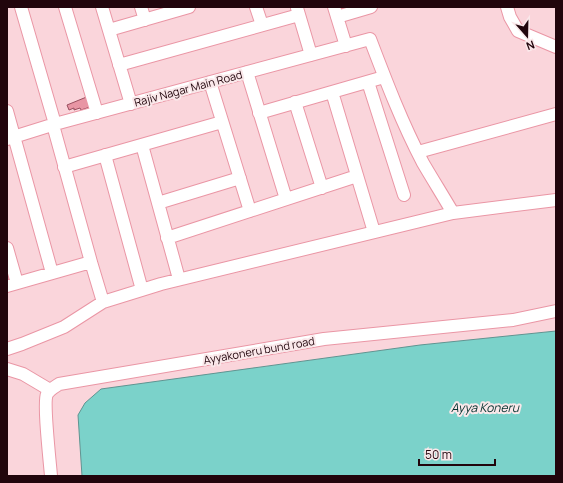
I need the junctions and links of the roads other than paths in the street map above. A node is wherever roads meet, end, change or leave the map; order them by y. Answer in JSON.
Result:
{"nodes":[{"id":1,"x":21,"y":7,"type":"edge"},
{"id":2,"x":65,"y":7,"type":"edge"},
{"id":3,"x":102,"y":7,"type":"edge"},
{"id":4,"x":141,"y":7,"type":"edge"},
{"id":5,"x":189,"y":7,"type":"edge"},
{"id":6,"x":256,"y":7,"type":"edge"},
{"id":7,"x":371,"y":7,"type":"edge"},
{"id":8,"x":507,"y":7,"type":"edge"},
{"id":9,"x":298,"y":11,"type":"edge"},
{"id":10,"x":335,"y":12,"type":"edge"},
{"id":11,"x":145,"y":20,"type":"junction"},
{"id":12,"x":262,"y":25,"type":"junction"},
{"id":13,"x":109,"y":30,"type":"junction"},
{"id":14,"x":346,"y":46,"type":"junction"},
{"id":15,"x":556,"y":46,"type":"edge"},
{"id":16,"x":311,"y":55,"type":"junction"},
{"id":17,"x":119,"y":65,"type":"junction"},
{"id":18,"x":247,"y":72,"type":"junction"},
{"id":19,"x":384,"y":77,"type":"junction"},
{"id":20,"x":210,"y":82,"type":"junction"},
{"id":21,"x":368,"y":82,"type":"junction"},
{"id":22,"x":332,"y":92,"type":"junction"},
{"id":23,"x":295,"y":102,"type":"junction"},
{"id":24,"x":131,"y":104,"type":"junction"},
{"id":25,"x":7,"y":111,"type":"edge"},
{"id":26,"x":97,"y":113,"type":"junction"},
{"id":27,"x":259,"y":113,"type":"junction"},
{"id":28,"x":556,"y":114,"type":"edge"},
{"id":29,"x":222,"y":122,"type":"junction"},
{"id":30,"x":54,"y":125,"type":"junction"},
{"id":31,"x":11,"y":138,"type":"edge"},
{"id":32,"x":142,"y":145,"type":"junction"},
{"id":33,"x":418,"y":152,"type":"junction"},
{"id":34,"x":106,"y":155,"type":"junction"},
{"id":35,"x":64,"y":167,"type":"junction"},
{"id":36,"x":357,"y":176,"type":"junction"},
{"id":37,"x":240,"y":178,"type":"junction"},
{"id":38,"x":322,"y":188,"type":"junction"},
{"id":39,"x":404,"y":195,"type":"dead end"},
{"id":40,"x":286,"y":200,"type":"junction"},
{"id":41,"x":556,"y":200,"type":"edge"},
{"id":42,"x":158,"y":203,"type":"junction"},
{"id":43,"x":250,"y":211,"type":"junction"},
{"id":44,"x":453,"y":213,"type":"junction"},
{"id":45,"x":374,"y":232,"type":"junction"},
{"id":46,"x":168,"y":238,"type":"junction"},
{"id":47,"x":7,"y":248,"type":"edge"},
{"id":48,"x":91,"y":262,"type":"junction"},
{"id":49,"x":52,"y":273,"type":"junction"},
{"id":50,"x":179,"y":280,"type":"junction"},
{"id":51,"x":12,"y":285,"type":"edge"},
{"id":52,"x":142,"y":290,"type":"junction"},
{"id":53,"x":103,"y":302,"type":"junction"},
{"id":54,"x":556,"y":311,"type":"edge"},
{"id":55,"x":7,"y":349,"type":"edge"},
{"id":56,"x":7,"y":369,"type":"edge"},
{"id":57,"x":50,"y":390,"type":"junction"},
{"id":58,"x":51,"y":476,"type":"edge"}],
"edges":[{"from":1,"to":30,"type":"street"},
{"from":2,"to":26,"type":"street"},
{"from":3,"to":13,"type":"street"},
{"from":4,"to":11,"type":"street"},
{"from":5,"to":11,"type":"street"},
{"from":6,"to":12,"type":"street"},
{"from":7,"to":10,"type":"street"},
{"from":8,"to":15,"type":"street"},
{"from":9,"to":12,"type":"street"},
{"from":9,"to":16,"type":"street"},
{"from":10,"to":14,"type":"street"},
{"from":11,"to":13,"type":"street"},
{"from":12,"to":17,"type":"street"},
{"from":13,"to":17,"type":"street"},
{"from":14,"to":16,"type":"street","name":"Rajiv Nagar Main Road"},
{"from":14,"to":19,"type":"street","name":"Rajiv Nagar Main Road"},
{"from":16,"to":18,"type":"street","name":"Rajiv Nagar Main Road"},
{"from":17,"to":24,"type":"street"},
{"from":18,"to":20,"type":"street","name":"Rajiv Nagar Main Road"},
{"from":18,"to":27,"type":"street"},
{"from":19,"to":21,"type":"street"},
{"from":19,"to":33,"type":"street"},
{"from":20,"to":24,"type":"street","name":"Rajiv Nagar Main Road"},
{"from":20,"to":29,"type":"street"},
{"from":21,"to":22,"type":"street"},
{"from":21,"to":39,"type":"street"},
{"from":22,"to":23,"type":"street"},
{"from":22,"to":36,"type":"street"},
{"from":23,"to":27,"type":"street"},
{"from":23,"to":38,"type":"street"},
{"from":24,"to":26,"type":"street","name":"Rajiv Nagar Main Road"},
{"from":25,"to":31,"type":"street"},
{"from":26,"to":30,"type":"street","name":"Rajiv Nagar Main Road"},
{"from":27,"to":40,"type":"street"},
{"from":28,"to":33,"type":"street"},
{"from":29,"to":32,"type":"street"},
{"from":29,"to":37,"type":"street"},
{"from":30,"to":31,"type":"street","name":"Rajiv Nagar Main Road"},
{"from":30,"to":35,"type":"street"},
{"from":31,"to":49,"type":"street"},
{"from":32,"to":34,"type":"street"},
{"from":32,"to":42,"type":"street"},
{"from":33,"to":44,"type":"street"},
{"from":34,"to":35,"type":"street"},
{"from":34,"to":52,"type":"street"},
{"from":35,"to":48,"type":"street"},
{"from":36,"to":38,"type":"street"},
{"from":36,"to":45,"type":"street"},
{"from":37,"to":42,"type":"street"},
{"from":37,"to":43,"type":"street"},
{"from":38,"to":40,"type":"street"},
{"from":40,"to":43,"type":"street"},
{"from":41,"to":44,"type":"street"},
{"from":42,"to":46,"type":"street"},
{"from":43,"to":46,"type":"street"},
{"from":44,"to":45,"type":"street"},
{"from":45,"to":50,"type":"street"},
{"from":46,"to":50,"type":"street"},
{"from":47,"to":51,"type":"street"},
{"from":48,"to":49,"type":"street"},
{"from":48,"to":53,"type":"street"},
{"from":49,"to":51,"type":"street"},
{"from":50,"to":52,"type":"street"},
{"from":52,"to":53,"type":"street"},
{"from":53,"to":55,"type":"street"},
{"from":54,"to":57,"type":"street","name":"Ayyakoneru bund road"},
{"from":56,"to":57,"type":"street"},
{"from":57,"to":58,"type":"street"}]}
